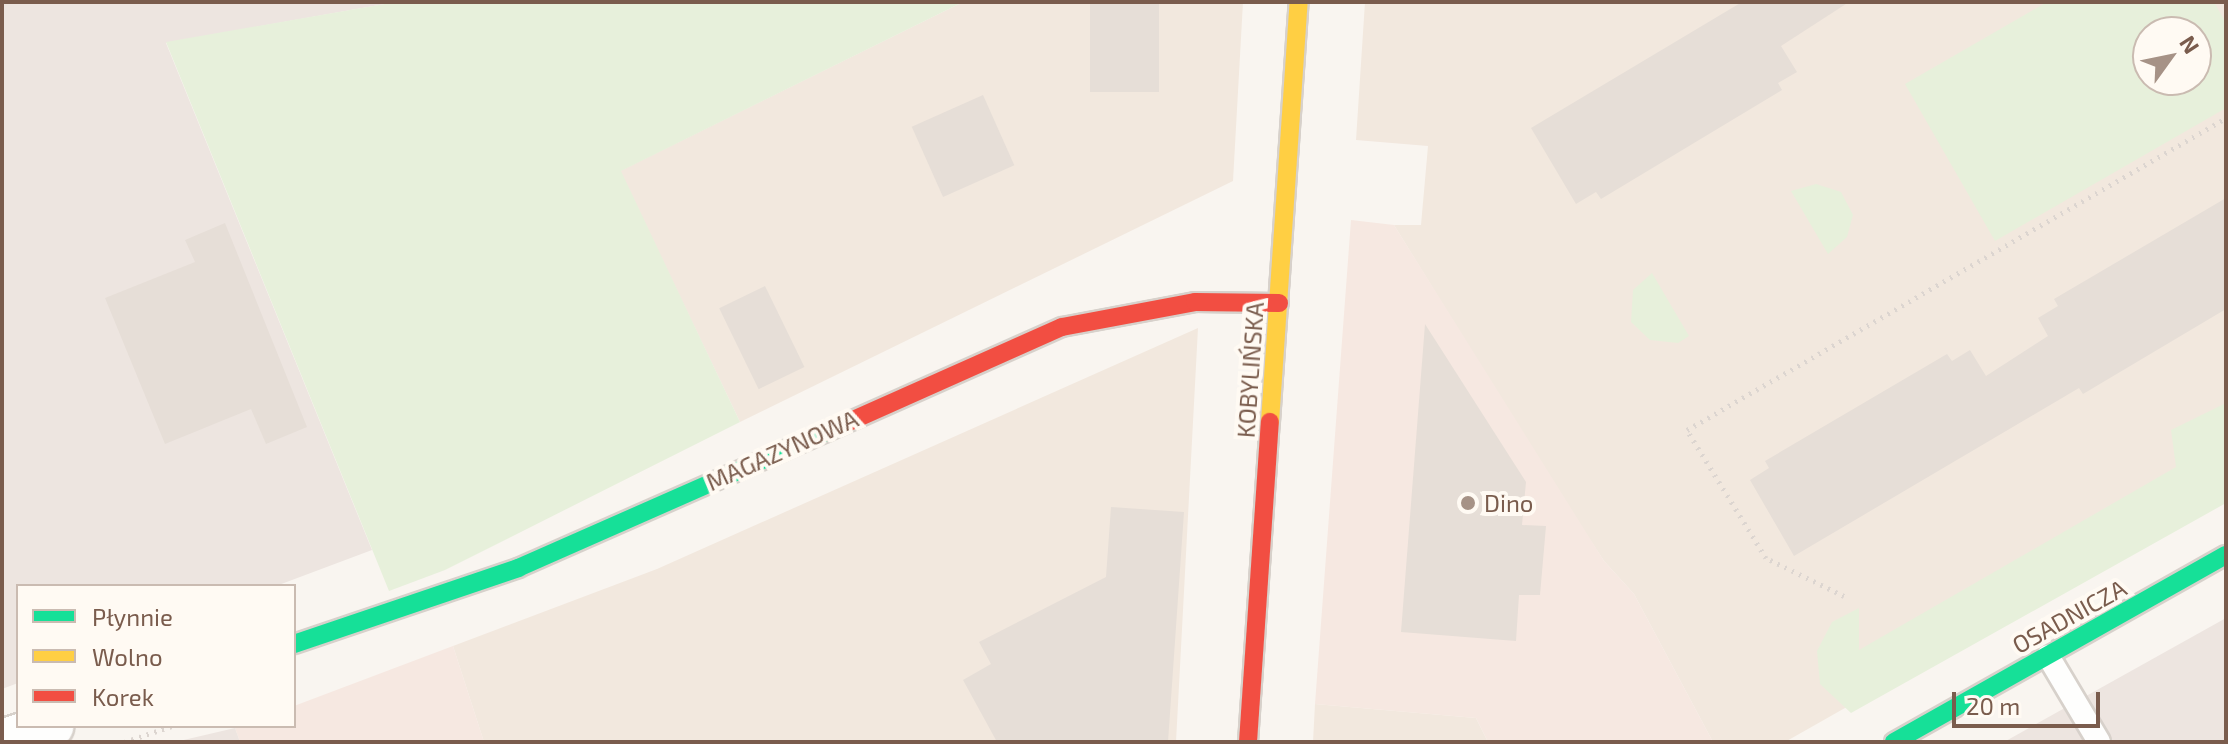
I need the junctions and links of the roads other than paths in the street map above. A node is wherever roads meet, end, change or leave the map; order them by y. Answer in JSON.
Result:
{"nodes":[{"id":1,"x":1299,"y":2,"type":"edge"},
{"id":2,"x":1279,"y":303,"type":"junction"},
{"id":3,"x":2226,"y":555,"type":"edge"},
{"id":4,"x":296,"y":643,"type":"edge"},
{"id":5,"x":2048,"y":656,"type":"junction"},
{"id":6,"x":45,"y":728,"type":"edge"},
{"id":7,"x":2,"y":742,"type":"edge"},
{"id":8,"x":1248,"y":742,"type":"edge"},
{"id":9,"x":1894,"y":742,"type":"edge"},
{"id":10,"x":2099,"y":742,"type":"edge"}],
"edges":[{"from":1,"to":2,"type":"street","name":"KOBYLIŃSKA"},
{"from":2,"to":4,"type":"street","name":"MAGAZYNOWA"},
{"from":2,"to":8,"type":"street","name":"KOBYLIŃSKA"},
{"from":3,"to":5,"type":"street","name":"OSADNICZA"},
{"from":5,"to":9,"type":"street","name":"OSADNICZA"},
{"from":5,"to":10,"type":"lane"},
{"from":6,"to":7,"type":"street"}]}
